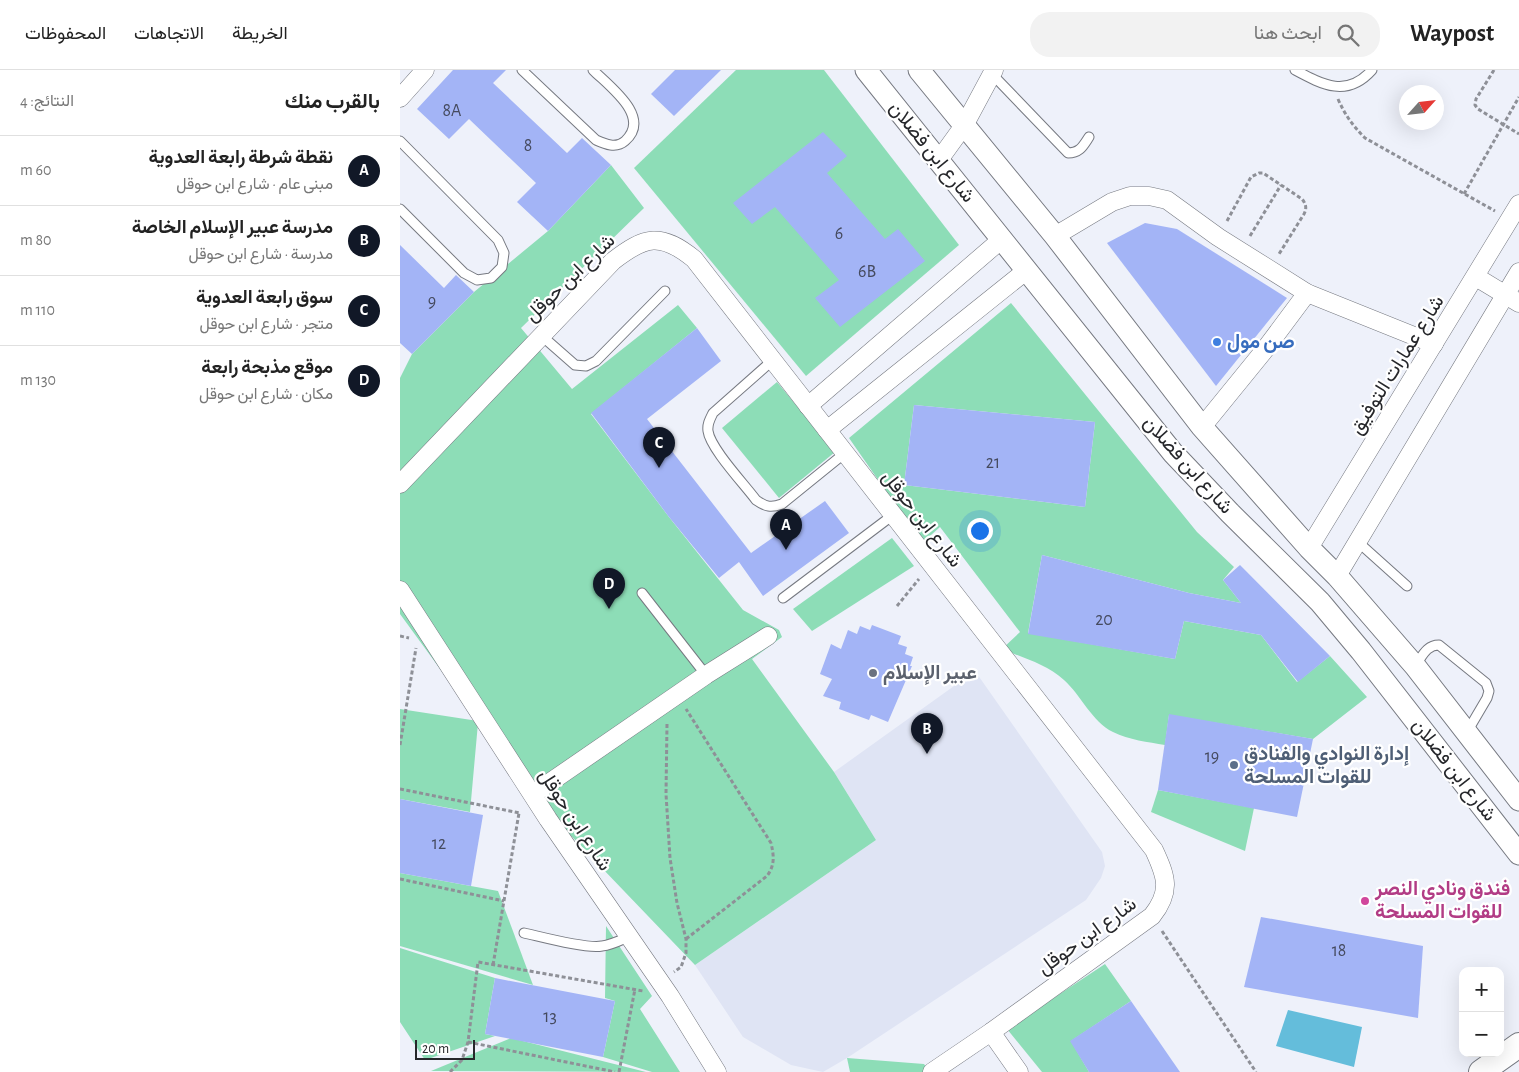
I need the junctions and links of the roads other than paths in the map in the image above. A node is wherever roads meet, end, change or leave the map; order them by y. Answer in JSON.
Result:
{"nodes":[{"id":1,"x":425,"y":70,"type":"edge"},
{"id":2,"x":522,"y":70,"type":"edge"},
{"id":3,"x":593,"y":70,"type":"edge"},
{"id":4,"x":866,"y":70,"type":"edge"},
{"id":5,"x":919,"y":70,"type":"edge"},
{"id":6,"x":1295,"y":70,"type":"edge"},
{"id":7,"x":1372,"y":70,"type":"edge"},
{"id":8,"x":993,"y":72,"type":"edge"},
{"id":9,"x":400,"y":98,"type":"edge"},
{"id":10,"x":965,"y":124,"type":"junction"},
{"id":11,"x":1089,"y":137,"type":"dead end"},
{"id":12,"x":400,"y":141,"type":"edge"},
{"id":13,"x":938,"y":160,"type":"junction"},
{"id":14,"x":400,"y":209,"type":"edge"},
{"id":15,"x":1515,"y":211,"type":"edge"},
{"id":16,"x":1055,"y":236,"type":"junction"},
{"id":17,"x":1002,"y":239,"type":"junction"},
{"id":18,"x":1027,"y":270,"type":"junction"},
{"id":19,"x":1519,"y":272,"type":"edge"},
{"id":20,"x":1476,"y":277,"type":"junction"},
{"id":21,"x":665,"y":291,"type":"dead end"},
{"id":22,"x":1307,"y":292,"type":"junction"},
{"id":23,"x":1512,"y":299,"type":"edge"},
{"id":24,"x":542,"y":336,"type":"junction"},
{"id":25,"x":1434,"y":344,"type":"junction"},
{"id":26,"x":773,"y":360,"type":"junction"},
{"id":27,"x":808,"y":406,"type":"junction"},
{"id":28,"x":1202,"y":427,"type":"junction"},
{"id":29,"x":827,"y":430,"type":"junction"},
{"id":30,"x":845,"y":453,"type":"junction"},
{"id":31,"x":400,"y":484,"type":"edge"},
{"id":32,"x":893,"y":515,"type":"junction"},
{"id":33,"x":1358,"y":542,"type":"junction"},
{"id":34,"x":1309,"y":548,"type":"junction"},
{"id":35,"x":1338,"y":576,"type":"junction"},
{"id":36,"x":1407,"y":586,"type":"dead end"},
{"id":37,"x":400,"y":590,"type":"edge"},
{"id":38,"x":642,"y":593,"type":"dead end"},
{"id":39,"x":783,"y":598,"type":"dead end"},
{"id":40,"x":768,"y":636,"type":"dead end"},
{"id":41,"x":1416,"y":666,"type":"junction"},
{"id":42,"x":706,"y":675,"type":"junction"},
{"id":43,"x":1466,"y":732,"type":"junction"},
{"id":44,"x":533,"y":794,"type":"junction"},
{"id":45,"x":1519,"y":800,"type":"edge"},
{"id":46,"x":1519,"y":854,"type":"edge"},
{"id":47,"x":524,"y":933,"type":"dead end"},
{"id":48,"x":628,"y":937,"type":"junction"},
{"id":49,"x":991,"y":1032,"type":"junction"},
{"id":50,"x":1519,"y":1045,"type":"edge"},
{"id":51,"x":953,"y":1066,"type":"edge"},
{"id":52,"x":717,"y":1072,"type":"edge"},
{"id":53,"x":932,"y":1072,"type":"edge"},
{"id":54,"x":1019,"y":1072,"type":"edge"},
{"id":55,"x":1481,"y":1072,"type":"edge"}],
"edges":[{"from":1,"to":9,"type":"street"},
{"from":2,"to":3,"type":"lane"},
{"from":4,"to":13,"type":"street","name":"شارع ابن فضلان"},
{"from":5,"to":10,"type":"street","name":"شارع ابن فضلان"},
{"from":6,"to":7,"type":"lane"},
{"from":8,"to":10,"type":"street"},
{"from":8,"to":11,"type":"lane"},
{"from":10,"to":13,"type":"street"},
{"from":10,"to":16,"type":"street","name":"شارع ابن فضلان"},
{"from":12,"to":14,"type":"lane"},
{"from":13,"to":17,"type":"street","name":"شارع ابن فضلان"},
{"from":15,"to":20,"type":"street","name":"شارع عمارات التوفيق"},
{"from":16,"to":22,"type":"street"},
{"from":16,"to":28,"type":"street","name":"شارع ابن فضلان"},
{"from":17,"to":18,"type":"street","name":"شارع ابن فضلان"},
{"from":17,"to":27,"type":"street"},
{"from":18,"to":29,"type":"street"},
{"from":18,"to":46,"type":"street","name":"شارع ابن فضلان"},
{"from":19,"to":23,"type":"street"},
{"from":20,"to":23,"type":"street"},
{"from":20,"to":25,"type":"street","name":"شارع عمارات التوفيق"},
{"from":21,"to":24,"type":"lane"},
{"from":22,"to":25,"type":"street"},
{"from":22,"to":28,"type":"street"},
{"from":23,"to":33,"type":"street"},
{"from":24,"to":26,"type":"street","name":"شارع ابن حوقل"},
{"from":24,"to":31,"type":"street","name":"شارع ابن حوقل"},
{"from":25,"to":34,"type":"street","name":"شارع عمارات التوفيق"},
{"from":26,"to":27,"type":"street","name":"شارع ابن حوقل"},
{"from":26,"to":30,"type":"lane"},
{"from":27,"to":29,"type":"street","name":"شارع ابن حوقل"},
{"from":28,"to":34,"type":"street","name":"شارع ابن فضلان"},
{"from":29,"to":30,"type":"street","name":"شارع ابن حوقل"},
{"from":30,"to":32,"type":"street","name":"شارع ابن حوقل"},
{"from":32,"to":39,"type":"lane"},
{"from":32,"to":49,"type":"street","name":"شارع ابن حوقل"},
{"from":33,"to":35,"type":"street"},
{"from":33,"to":36,"type":"lane"},
{"from":34,"to":35,"type":"street","name":"شارع ابن فضلان"},
{"from":35,"to":41,"type":"street","name":"شارع ابن فضلان"},
{"from":37,"to":44,"type":"street","name":"شارع ابن حوقل"},
{"from":38,"to":42,"type":"lane"},
{"from":40,"to":42,"type":"street"},
{"from":41,"to":43,"type":"street","name":"شارع ابن فضلان"},
{"from":41,"to":43,"type":"lane"},
{"from":42,"to":44,"type":"street"},
{"from":43,"to":45,"type":"street","name":"شارع ابن فضلان"},
{"from":44,"to":48,"type":"street","name":"شارع ابن حوقل"},
{"from":47,"to":48,"type":"lane"},
{"from":48,"to":52,"type":"street","name":"شارع ابن حوقل"},
{"from":49,"to":51,"type":"street","name":"شارع ابن حوقل"},
{"from":49,"to":54,"type":"street"},
{"from":50,"to":55,"type":"main road"},
{"from":51,"to":53,"type":"street","name":"شارع ابن حوقل"}]}
